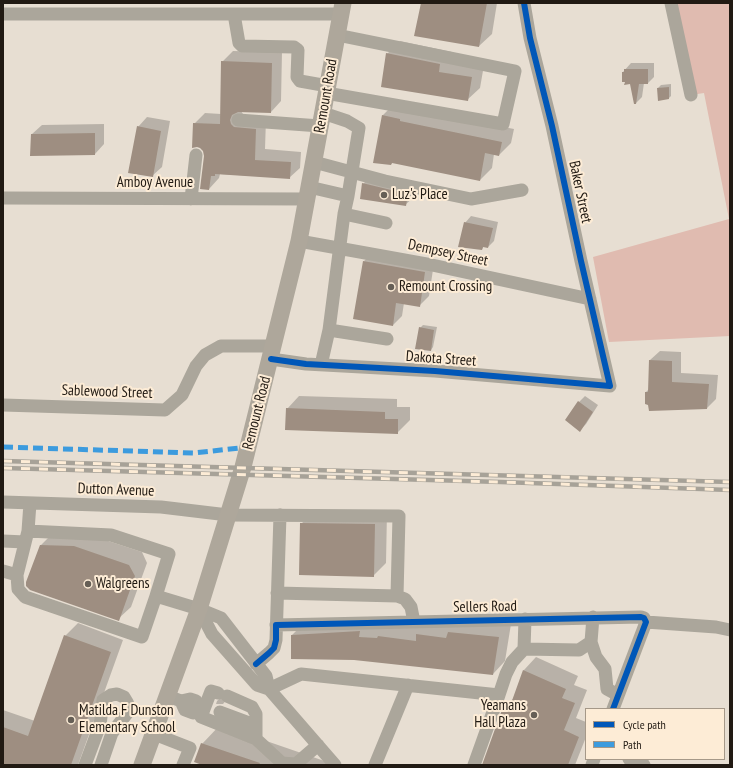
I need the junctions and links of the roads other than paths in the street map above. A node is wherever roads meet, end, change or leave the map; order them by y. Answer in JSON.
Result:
{"nodes":[{"id":1,"x":524,"y":3,"type":"edge"},
{"id":2,"x":671,"y":3,"type":"edge"},
{"id":3,"x":78,"y":8,"type":"edge"},
{"id":4,"x":124,"y":8,"type":"edge"},
{"id":5,"x":214,"y":8,"type":"edge"},
{"id":6,"x":176,"y":9,"type":"edge"},
{"id":7,"x":342,"y":9,"type":"edge"},
{"id":8,"x":3,"y":14,"type":"edge"},
{"id":9,"x":234,"y":14,"type":"junction"},
{"id":10,"x":337,"y":35,"type":"junction"},
{"id":11,"x":327,"y":90,"type":"junction"},
{"id":12,"x":691,"y":95,"type":"dead end"},
{"id":13,"x":238,"y":120,"type":"dead end"},
{"id":14,"x":322,"y":120,"type":"junction"},
{"id":15,"x":196,"y":154,"type":"dead end"},
{"id":16,"x":314,"y":162,"type":"junction"},
{"id":17,"x":352,"y":173,"type":"junction"},
{"id":18,"x":522,"y":190,"type":"dead end"},
{"id":19,"x":308,"y":193,"type":"junction"},
{"id":20,"x":348,"y":196,"type":"junction"},
{"id":21,"x":3,"y":198,"type":"edge"},
{"id":22,"x":191,"y":199,"type":"junction"},
{"id":23,"x":344,"y":214,"type":"junction"},
{"id":24,"x":386,"y":223,"type":"dead end"},
{"id":25,"x":299,"y":241,"type":"junction"},
{"id":26,"x":340,"y":248,"type":"junction"},
{"id":27,"x":590,"y":299,"type":"junction"},
{"id":28,"x":329,"y":330,"type":"junction"},
{"id":29,"x":387,"y":339,"type":"dead end"},
{"id":30,"x":272,"y":353,"type":"junction"},
{"id":31,"x":321,"y":365,"type":"junction"},
{"id":32,"x":610,"y":386,"type":"joint"},
{"id":33,"x":3,"y":405,"type":"edge"},
{"id":34,"x":3,"y":502,"type":"edge"},
{"id":35,"x":30,"y":503,"type":"junction"},
{"id":36,"x":228,"y":515,"type":"junction"},
{"id":37,"x":280,"y":515,"type":"junction"},
{"id":38,"x":26,"y":536,"type":"junction"},
{"id":39,"x":3,"y":541,"type":"edge"},
{"id":40,"x":3,"y":571,"type":"edge"},
{"id":41,"x":18,"y":575,"type":"junction"},
{"id":42,"x":277,"y":593,"type":"junction"},
{"id":43,"x":156,"y":596,"type":"junction"},
{"id":44,"x":397,"y":596,"type":"junction"},
{"id":45,"x":198,"y":609,"type":"junction"},
{"id":46,"x":593,"y":618,"type":"junction"},
{"id":47,"x":525,"y":619,"type":"junction"},
{"id":48,"x":414,"y":622,"type":"junction"},
{"id":49,"x":646,"y":622,"type":"junction"},
{"id":50,"x":276,"y":625,"type":"junction"},
{"id":51,"x":730,"y":630,"type":"edge"},
{"id":52,"x":591,"y":642,"type":"junction"},
{"id":53,"x":524,"y":649,"type":"junction"},
{"id":54,"x":256,"y":664,"type":"junction"},
{"id":55,"x":408,"y":685,"type":"junction"},
{"id":56,"x":269,"y":689,"type":"junction"},
{"id":57,"x":499,"y":695,"type":"junction"},
{"id":58,"x":618,"y":695,"type":"junction"},
{"id":59,"x":174,"y":699,"type":"junction"},
{"id":60,"x":613,"y":708,"type":"edge"},
{"id":61,"x":208,"y":710,"type":"junction"},
{"id":62,"x":255,"y":726,"type":"junction"},
{"id":63,"x":154,"y":734,"type":"junction"},
{"id":64,"x":256,"y":739,"type":"junction"},
{"id":65,"x":318,"y":745,"type":"junction"},
{"id":66,"x":632,"y":760,"type":"edge"},
{"id":67,"x":85,"y":765,"type":"edge"},
{"id":68,"x":101,"y":765,"type":"edge"},
{"id":69,"x":142,"y":765,"type":"edge"},
{"id":70,"x":183,"y":765,"type":"edge"},
{"id":71,"x":335,"y":765,"type":"edge"},
{"id":72,"x":375,"y":765,"type":"edge"},
{"id":73,"x":474,"y":765,"type":"edge"},
{"id":74,"x":644,"y":765,"type":"edge"}],
"edges":[{"from":1,"to":27,"type":"street","name":"Baker Street"},
{"from":2,"to":12,"type":"street"},
{"from":3,"to":4,"type":"street"},
{"from":3,"to":8,"type":"street"},
{"from":4,"to":6,"type":"street"},
{"from":5,"to":6,"type":"street"},
{"from":5,"to":9,"type":"street"},
{"from":7,"to":9,"type":"street"},
{"from":7,"to":10,"type":"main road","name":"Remount Road"},
{"from":9,"to":11,"type":"street"},
{"from":10,"to":11,"type":"main road","name":"Remount Road"},
{"from":10,"to":11,"type":"street"},
{"from":11,"to":14,"type":"main road","name":"Remount Road"},
{"from":13,"to":14,"type":"street"},
{"from":14,"to":16,"type":"main road","name":"Remount Road"},
{"from":14,"to":17,"type":"street"},
{"from":15,"to":22,"type":"street"},
{"from":16,"to":17,"type":"street"},
{"from":16,"to":19,"type":"main road","name":"Remount Road"},
{"from":17,"to":18,"type":"street"},
{"from":17,"to":20,"type":"street"},
{"from":19,"to":20,"type":"street","name":"Amboy Avenue"},
{"from":19,"to":22,"type":"street","name":"Amboy Avenue"},
{"from":19,"to":25,"type":"main road","name":"Remount Road"},
{"from":20,"to":23,"type":"street"},
{"from":21,"to":22,"type":"street","name":"Amboy Avenue"},
{"from":23,"to":24,"type":"street"},
{"from":23,"to":26,"type":"street"},
{"from":25,"to":26,"type":"street","name":"Dempsey Street"},
{"from":25,"to":30,"type":"main road","name":"Remount Road"},
{"from":26,"to":27,"type":"street","name":"Dempsey Street"},
{"from":26,"to":28,"type":"street"},
{"from":27,"to":32,"type":"street","name":"Baker Street"},
{"from":28,"to":29,"type":"street"},
{"from":28,"to":31,"type":"street"},
{"from":30,"to":31,"type":"street","name":"Dakota Street"},
{"from":30,"to":33,"type":"street","name":"Sablewood Street"},
{"from":30,"to":36,"type":"main road","name":"Remount Road"},
{"from":31,"to":32,"type":"street","name":"Dakota Street"},
{"from":34,"to":35,"type":"street","name":"Dutton Avenue"},
{"from":35,"to":36,"type":"street","name":"Dutton Avenue"},
{"from":35,"to":38,"type":"street"},
{"from":36,"to":37,"type":"street","name":"Dutton Avenue"},
{"from":36,"to":45,"type":"main road","name":"Remount Road"},
{"from":37,"to":42,"type":"street"},
{"from":37,"to":44,"type":"street","name":"Dutton Avenue"},
{"from":38,"to":39,"type":"street"},
{"from":38,"to":41,"type":"street"},
{"from":38,"to":43,"type":"street"},
{"from":40,"to":41,"type":"street"},
{"from":41,"to":43,"type":"street"},
{"from":42,"to":44,"type":"street"},
{"from":42,"to":50,"type":"street"},
{"from":43,"to":45,"type":"street"},
{"from":44,"to":48,"type":"street"},
{"from":45,"to":54,"type":"street"},
{"from":45,"to":56,"type":"street"},
{"from":45,"to":59,"type":"main road","name":"Remount Road"},
{"from":46,"to":47,"type":"street","name":"Sellers Road"},
{"from":46,"to":49,"type":"street","name":"Sellers Road"},
{"from":46,"to":52,"type":"street"},
{"from":47,"to":48,"type":"street","name":"Sellers Road"},
{"from":47,"to":53,"type":"street"},
{"from":48,"to":50,"type":"street","name":"Sellers Road"},
{"from":49,"to":51,"type":"street","name":"Sellers Road"},
{"from":49,"to":58,"type":"street"},
{"from":50,"to":54,"type":"street"},
{"from":52,"to":53,"type":"street"},
{"from":52,"to":58,"type":"street"},
{"from":53,"to":57,"type":"street"},
{"from":54,"to":56,"type":"street"},
{"from":55,"to":56,"type":"street"},
{"from":55,"to":57,"type":"street"},
{"from":55,"to":72,"type":"street"},
{"from":56,"to":65,"type":"street"},
{"from":57,"to":73,"type":"street"},
{"from":58,"to":60,"type":"street"},
{"from":59,"to":61,"type":"street"},
{"from":59,"to":63,"type":"main road","name":"Remount Road"},
{"from":61,"to":62,"type":"street"},
{"from":61,"to":62,"type":"street"},
{"from":61,"to":64,"type":"street"},
{"from":62,"to":64,"type":"street"},
{"from":63,"to":69,"type":"main road","name":"Remount Road"},
{"from":63,"to":70,"type":"street"},
{"from":64,"to":65,"type":"street"},
{"from":65,"to":71,"type":"street"},
{"from":66,"to":74,"type":"street"},
{"from":67,"to":68,"type":"street"}]}
